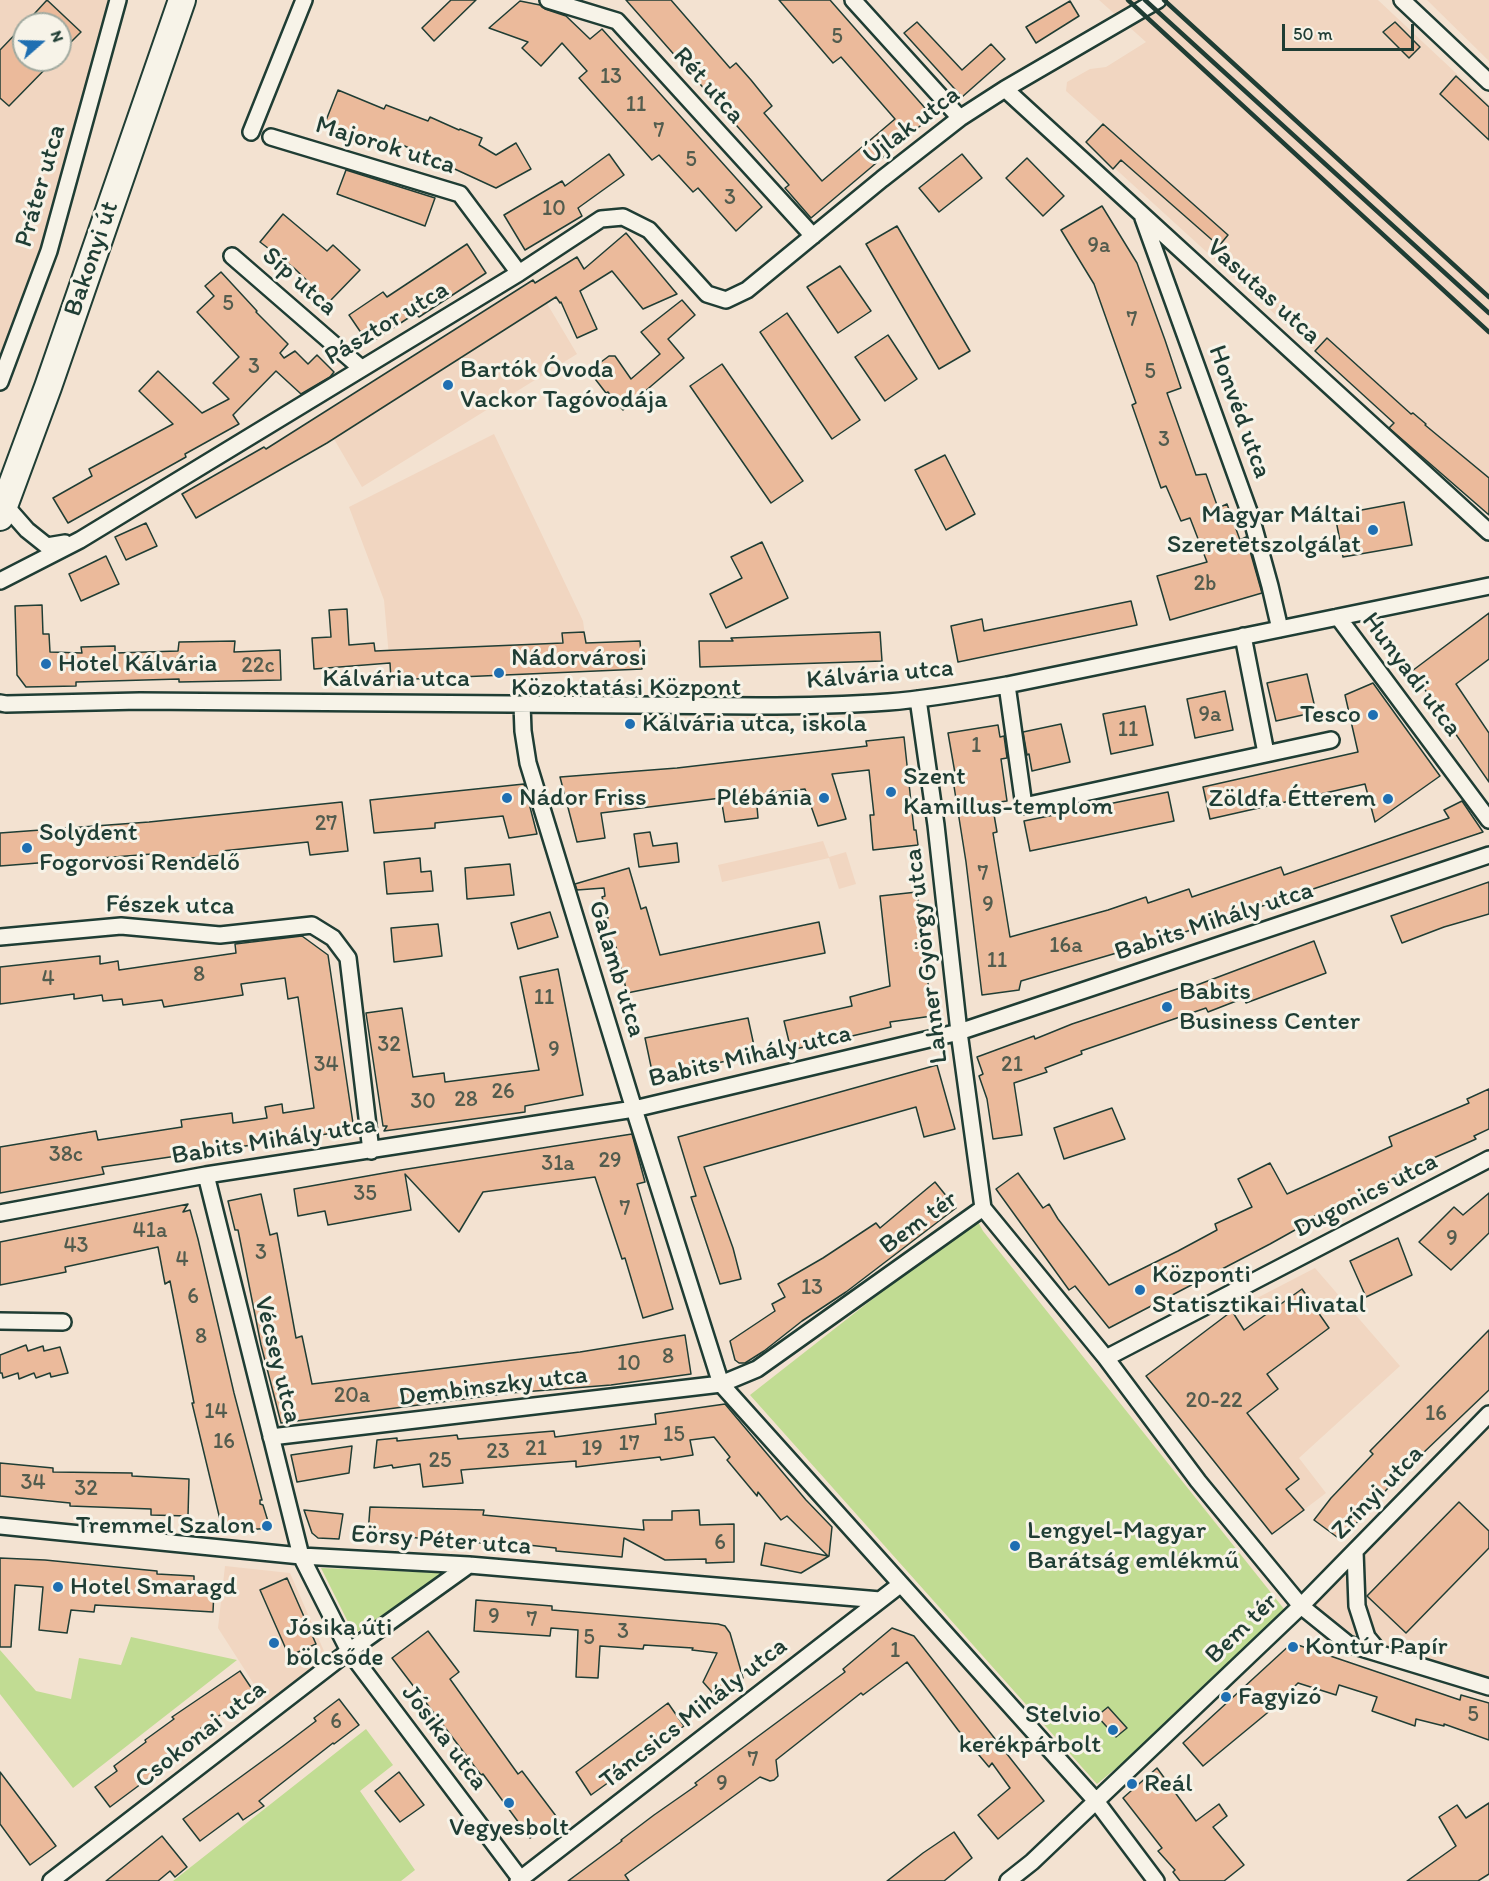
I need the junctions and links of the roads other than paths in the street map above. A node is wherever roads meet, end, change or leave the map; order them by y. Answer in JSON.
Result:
{"nodes":[{"id":1,"x":118,"y":0,"type":"edge"},
{"id":2,"x":182,"y":0,"type":"edge"},
{"id":3,"x":304,"y":0,"type":"edge"},
{"id":4,"x":548,"y":0,"type":"edge"},
{"id":5,"x":853,"y":0,"type":"edge"},
{"id":6,"x":1158,"y":0,"type":"edge"},
{"id":7,"x":1402,"y":0,"type":"edge"},
{"id":8,"x":1489,"y":82,"type":"edge"},
{"id":9,"x":1005,"y":89,"type":"junction"},
{"id":10,"x":960,"y":118,"type":"junction"},
{"id":11,"x":251,"y":132,"type":"dead end"},
{"id":12,"x":271,"y":137,"type":"dead end"},
{"id":13,"x":1142,"y":215,"type":"junction"},
{"id":14,"x":813,"y":236,"type":"junction"},
{"id":15,"x":232,"y":256,"type":"dead end"},
{"id":16,"x":519,"y":273,"type":"junction"},
{"id":17,"x":707,"y":294,"type":"joint"},
{"id":18,"x":361,"y":368,"type":"junction"},
{"id":19,"x":0,"y":382,"type":"edge"},
{"id":20,"x":2,"y":511,"type":"edge"},
{"id":21,"x":1489,"y":532,"type":"edge"},
{"id":22,"x":80,"y":540,"type":"junction"},
{"id":23,"x":0,"y":581,"type":"edge"},
{"id":24,"x":1489,"y":586,"type":"edge"},
{"id":25,"x":1338,"y":618,"type":"junction"},
{"id":26,"x":1280,"y":629,"type":"junction"},
{"id":27,"x":1243,"y":636,"type":"junction"},
{"id":28,"x":1008,"y":686,"type":"junction"},
{"id":29,"x":918,"y":699,"type":"junction"},
{"id":30,"x":0,"y":703,"type":"edge"},
{"id":31,"x":522,"y":704,"type":"junction"},
{"id":32,"x":1331,"y":740,"type":"dead end"},
{"id":33,"x":1266,"y":753,"type":"junction"},
{"id":34,"x":1489,"y":819,"type":"edge"},
{"id":35,"x":1489,"y":855,"type":"edge"},
{"id":36,"x":0,"y":937,"type":"edge"},
{"id":37,"x":959,"y":1032,"type":"junction"},
{"id":38,"x":634,"y":1108,"type":"junction"},
{"id":39,"x":371,"y":1151,"type":"junction"},
{"id":40,"x":1489,"y":1159,"type":"edge"},
{"id":41,"x":206,"y":1175,"type":"junction"},
{"id":42,"x":983,"y":1208,"type":"junction"},
{"id":43,"x":0,"y":1213,"type":"edge"},
{"id":44,"x":0,"y":1321,"type":"edge"},
{"id":45,"x":63,"y":1322,"type":"dead end"},
{"id":46,"x":1106,"y":1358,"type":"junction"},
{"id":47,"x":721,"y":1384,"type":"junction"},
{"id":48,"x":1489,"y":1413,"type":"edge"},
{"id":49,"x":271,"y":1437,"type":"junction"},
{"id":50,"x":0,"y":1526,"type":"edge"},
{"id":51,"x":1355,"y":1551,"type":"junction"},
{"id":52,"x":301,"y":1556,"type":"junction"},
{"id":53,"x":469,"y":1565,"type":"junction"},
{"id":54,"x":901,"y":1584,"type":"junction"},
{"id":55,"x":880,"y":1600,"type":"junction"},
{"id":56,"x":1301,"y":1606,"type":"junction"},
{"id":57,"x":349,"y":1651,"type":"junction"},
{"id":58,"x":1381,"y":1654,"type":"junction"},
{"id":59,"x":1489,"y":1687,"type":"edge"},
{"id":60,"x":1096,"y":1801,"type":"junction"},
{"id":61,"x":520,"y":1880,"type":"edge"},
{"id":62,"x":51,"y":1881,"type":"edge"},
{"id":63,"x":1008,"y":1881,"type":"edge"},
{"id":64,"x":1156,"y":1881,"type":"edge"}],
"edges":[{"from":1,"to":19,"type":"street","name":"Práter utca"},
{"from":2,"to":20,"type":"main road","name":"Bakonyi út"},
{"from":3,"to":11,"type":"street"},
{"from":4,"to":14,"type":"street","name":"Rét utca"},
{"from":5,"to":10,"type":"street"},
{"from":6,"to":9,"type":"street","name":"Újlak utca"},
{"from":7,"to":8,"type":"street"},
{"from":9,"to":10,"type":"street","name":"Újlak utca"},
{"from":9,"to":13,"type":"street","name":"Vasutas utca"},
{"from":10,"to":14,"type":"street","name":"Újlak utca"},
{"from":12,"to":16,"type":"street","name":"Majorok utca"},
{"from":13,"to":21,"type":"street","name":"Vasutas utca"},
{"from":13,"to":26,"type":"street","name":"Honvéd utca"},
{"from":14,"to":17,"type":"street","name":"Újlak utca"},
{"from":15,"to":18,"type":"street","name":"Síp utca"},
{"from":16,"to":17,"type":"street","name":"Pásztor utca"},
{"from":16,"to":18,"type":"street","name":"Pásztor utca"},
{"from":18,"to":22,"type":"street","name":"Pásztor utca"},
{"from":20,"to":22,"type":"street","name":"Pásztor utca"},
{"from":22,"to":23,"type":"street","name":"Pásztor utca"},
{"from":24,"to":25,"type":"street","name":"Kálvária utca"},
{"from":25,"to":26,"type":"street","name":"Kálvária utca"},
{"from":25,"to":34,"type":"street","name":"Hunyadi utca"},
{"from":26,"to":27,"type":"street","name":"Kálvária utca"},
{"from":27,"to":28,"type":"street","name":"Kálvária utca"},
{"from":27,"to":33,"type":"street"},
{"from":28,"to":29,"type":"street","name":"Kálvária utca"},
{"from":28,"to":33,"type":"street"},
{"from":29,"to":31,"type":"street","name":"Kálvária utca"},
{"from":29,"to":37,"type":"street","name":"Lahner György utca"},
{"from":30,"to":31,"type":"street","name":"Kálvária utca"},
{"from":31,"to":38,"type":"street","name":"Galamb utca"},
{"from":32,"to":33,"type":"street"},
{"from":35,"to":37,"type":"street","name":"Babits Mihály utca"},
{"from":36,"to":39,"type":"street","name":"Fészek utca"},
{"from":37,"to":38,"type":"street","name":"Babits Mihály utca"},
{"from":37,"to":42,"type":"street","name":"Lahner György utca"},
{"from":38,"to":39,"type":"street","name":"Babits Mihály utca"},
{"from":38,"to":47,"type":"street","name":"Galamb utca"},
{"from":39,"to":41,"type":"street","name":"Babits Mihály utca"},
{"from":40,"to":46,"type":"street","name":"Dugonics utca"},
{"from":41,"to":43,"type":"street","name":"Babits Mihály utca"},
{"from":41,"to":49,"type":"street","name":"Vécsey utca"},
{"from":42,"to":46,"type":"street","name":"Bem tér"},
{"from":42,"to":47,"type":"street","name":"Bem tér"},
{"from":44,"to":45,"type":"street"},
{"from":46,"to":56,"type":"street","name":"Bem tér"},
{"from":47,"to":49,"type":"street","name":"Dembinszky utca"},
{"from":47,"to":54,"type":"street"},
{"from":48,"to":51,"type":"street","name":"Zrínyi utca"},
{"from":49,"to":52,"type":"street","name":"Vécsey utca"},
{"from":50,"to":52,"type":"street","name":"Eörsy Péter utca"},
{"from":51,"to":56,"type":"street","name":"Zrínyi utca"},
{"from":51,"to":58,"type":"street"},
{"from":52,"to":53,"type":"street","name":"Eörsy Péter utca"},
{"from":52,"to":57,"type":"street","name":"Jósika utca"},
{"from":53,"to":55,"type":"street","name":"Eörsy Péter utca"},
{"from":53,"to":57,"type":"street","name":"Csokonai utca"},
{"from":54,"to":55,"type":"street","name":"Táncsics Mihály utca"},
{"from":54,"to":60,"type":"street"},
{"from":55,"to":61,"type":"street","name":"Táncsics Mihály utca"},
{"from":56,"to":58,"type":"street"},
{"from":56,"to":60,"type":"street","name":"Bem tér"},
{"from":57,"to":61,"type":"street","name":"Jósika utca"},
{"from":57,"to":62,"type":"street","name":"Csokonai utca"},
{"from":58,"to":59,"type":"street"},
{"from":60,"to":63,"type":"street","name":"Bem tér"},
{"from":60,"to":64,"type":"street"}]}
